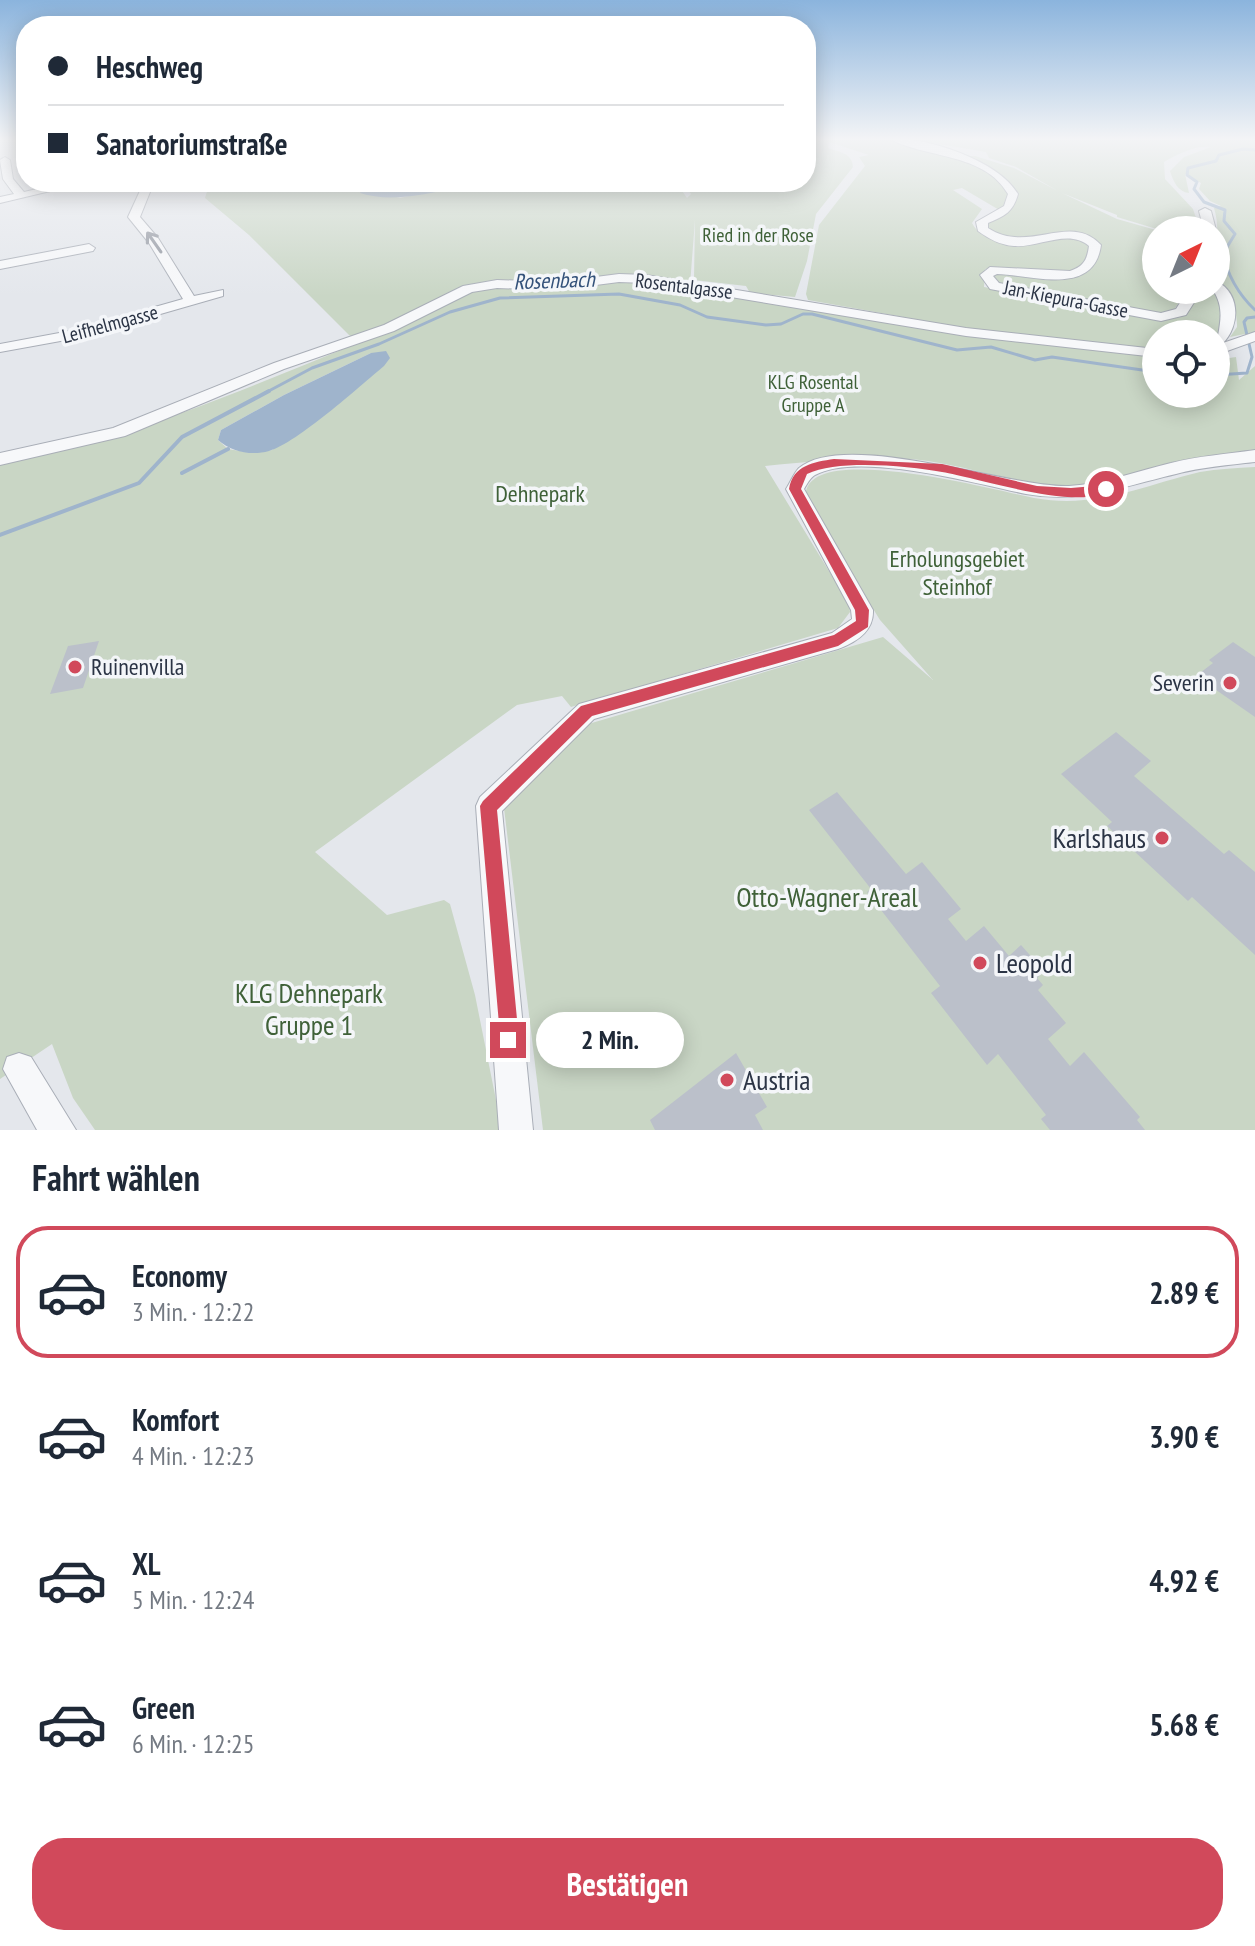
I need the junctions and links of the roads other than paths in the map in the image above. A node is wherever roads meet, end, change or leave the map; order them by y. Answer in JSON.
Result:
{"nodes":[{"id":1,"x":1012,"y":191,"type":"edge"},
{"id":2,"x":19,"y":192,"type":"edge"},
{"id":3,"x":35,"y":192,"type":"edge"},
{"id":4,"x":145,"y":192,"type":"edge"},
{"id":5,"x":21,"y":195,"type":"junction"},
{"id":6,"x":0,"y":200,"type":"edge"},
{"id":7,"x":1205,"y":211,"type":"dead end"},
{"id":8,"x":1206,"y":216,"type":"edge"},
{"id":9,"x":89,"y":248,"type":"dead end"},
{"id":10,"x":0,"y":265,"type":"edge"},
{"id":11,"x":218,"y":293,"type":"dead end"},
{"id":12,"x":191,"y":301,"type":"junction"},
{"id":13,"x":1186,"y":304,"type":"edge"},
{"id":14,"x":1225,"y":304,"type":"edge"},
{"id":15,"x":1230,"y":325,"type":"edge"},
{"id":16,"x":1250,"y":337,"type":"edge"},
{"id":17,"x":1230,"y":347,"type":"edge"},
{"id":18,"x":0,"y":348,"type":"edge"},
{"id":19,"x":1142,"y":351,"type":"edge"},
{"id":20,"x":1255,"y":456,"type":"edge"},
{"id":21,"x":0,"y":459,"type":"edge"},
{"id":22,"x":19,"y":1069,"type":"dead end"},
{"id":23,"x":59,"y":1130,"type":"edge"},
{"id":24,"x":516,"y":1130,"type":"edge"}],
"edges":[{"from":1,"to":13,"type":"street","name":"Jan-Kiepura-Gasse"},
{"from":2,"to":5,"type":"street"},
{"from":3,"to":5,"type":"street"},
{"from":12,"to":4,"type":"street","one_way":true},
{"from":5,"to":6,"type":"street"},
{"from":7,"to":8,"type":"street"},
{"from":9,"to":10,"type":"street"},
{"from":11,"to":12,"type":"street","name":"Leifhelmgasse"},
{"from":12,"to":18,"type":"street","name":"Leifhelmgasse"},
{"from":14,"to":15,"type":"street"},
{"from":16,"to":17,"type":"street"},
{"from":19,"to":21,"type":"street","name":"Rosentalgasse"},
{"from":20,"to":24,"type":"street"},
{"from":22,"to":23,"type":"street"}]}
